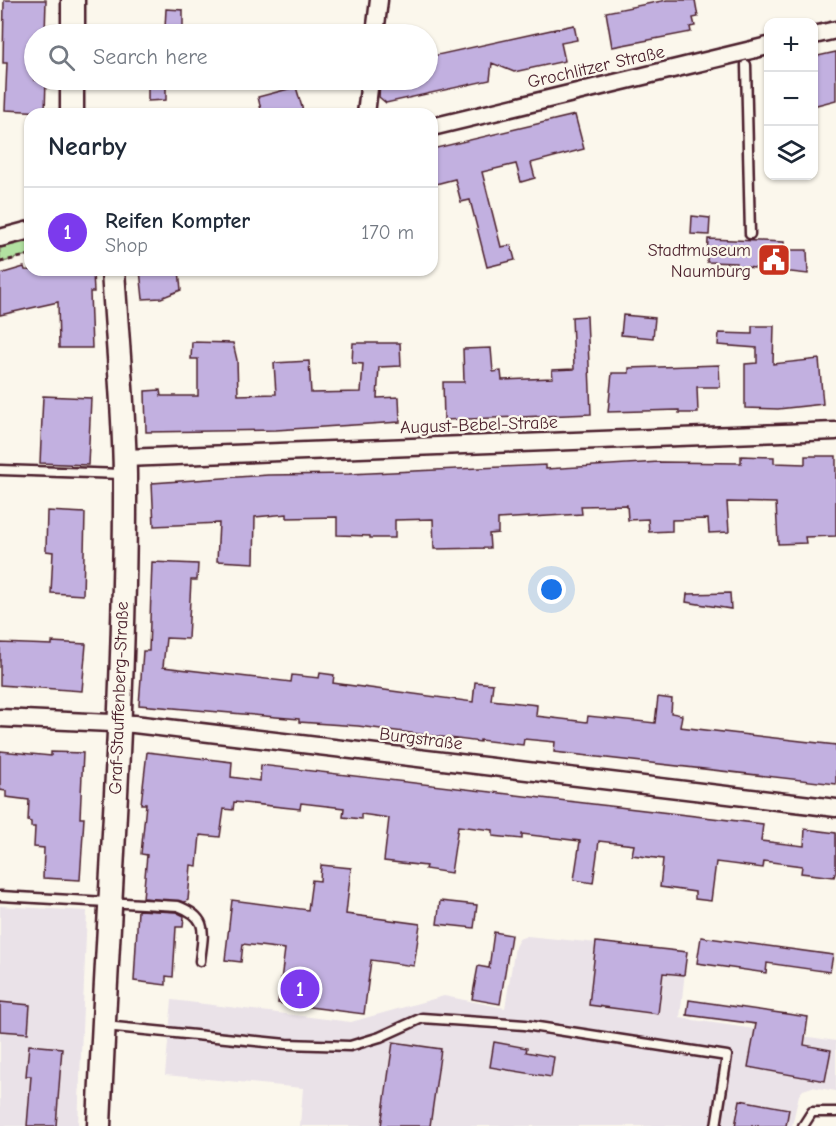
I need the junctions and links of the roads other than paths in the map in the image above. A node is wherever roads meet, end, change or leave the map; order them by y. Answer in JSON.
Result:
{"nodes":[{"id":1,"x":73,"y":0,"type":"edge"},
{"id":2,"x":379,"y":0,"type":"edge"},
{"id":3,"x":73,"y":24,"type":"edge"},
{"id":4,"x":376,"y":24,"type":"edge"},
{"id":5,"x":836,"y":30,"type":"edge"},
{"id":6,"x":818,"y":34,"type":"edge"},
{"id":7,"x":764,"y":47,"type":"edge"},
{"id":8,"x":746,"y":65,"type":"dead end"},
{"id":9,"x":72,"y":90,"type":"edge"},
{"id":10,"x":369,"y":90,"type":"edge"},
{"id":11,"x":72,"y":108,"type":"edge"},
{"id":12,"x":367,"y":108,"type":"edge"},
{"id":13,"x":438,"y":126,"type":"edge"},
{"id":14,"x":24,"y":232,"type":"edge"},
{"id":15,"x":750,"y":234,"type":"dead end"},
{"id":16,"x":0,"y":238,"type":"edge"},
{"id":17,"x":113,"y":276,"type":"edge"},
{"id":18,"x":836,"y":431,"type":"edge"},
{"id":19,"x":125,"y":466,"type":"junction"},
{"id":20,"x":0,"y":470,"type":"edge"},
{"id":21,"x":0,"y":718,"type":"edge"},
{"id":22,"x":119,"y":723,"type":"junction"},
{"id":23,"x":836,"y":808,"type":"edge"},
{"id":24,"x":0,"y":896,"type":"edge"},
{"id":25,"x":111,"y":903,"type":"junction"},
{"id":26,"x":200,"y":961,"type":"dead end"},
{"id":27,"x":103,"y":1025,"type":"junction"},
{"id":28,"x":836,"y":1112,"type":"edge"},
{"id":29,"x":99,"y":1126,"type":"edge"},
{"id":30,"x":716,"y":1126,"type":"edge"},
{"id":31,"x":803,"y":1126,"type":"edge"}],
"edges":[{"from":1,"to":3,"type":"main road"},
{"from":2,"to":4,"type":"street"},
{"from":5,"to":6,"type":"street"},
{"from":7,"to":13,"type":"street","name":"Grochlitzer Straße"},
{"from":8,"to":15,"type":"lane"},
{"from":9,"to":11,"type":"main road"},
{"from":10,"to":12,"type":"street"},
{"from":14,"to":16,"type":"street"},
{"from":17,"to":19,"type":"main road","name":"Graf-Stauffenberg-Straße"},
{"from":18,"to":19,"type":"street","name":"August-Bebel-Straße"},
{"from":19,"to":20,"type":"lane"},
{"from":19,"to":22,"type":"main road","name":"Graf-Stauffenberg-Straße"},
{"from":21,"to":22,"type":"street","name":"Burgstraße"},
{"from":22,"to":23,"type":"street","name":"Burgstraße"},
{"from":22,"to":25,"type":"main road","name":"Graf-Stauffenberg-Straße"},
{"from":24,"to":25,"type":"lane"},
{"from":25,"to":26,"type":"lane"},
{"from":25,"to":27,"type":"main road","name":"Graf-Stauffenberg-Straße"},
{"from":27,"to":29,"type":"main road","name":"Graf-Stauffenberg-Straße"},
{"from":27,"to":30,"type":"lane"},
{"from":28,"to":31,"type":"lane"}]}
